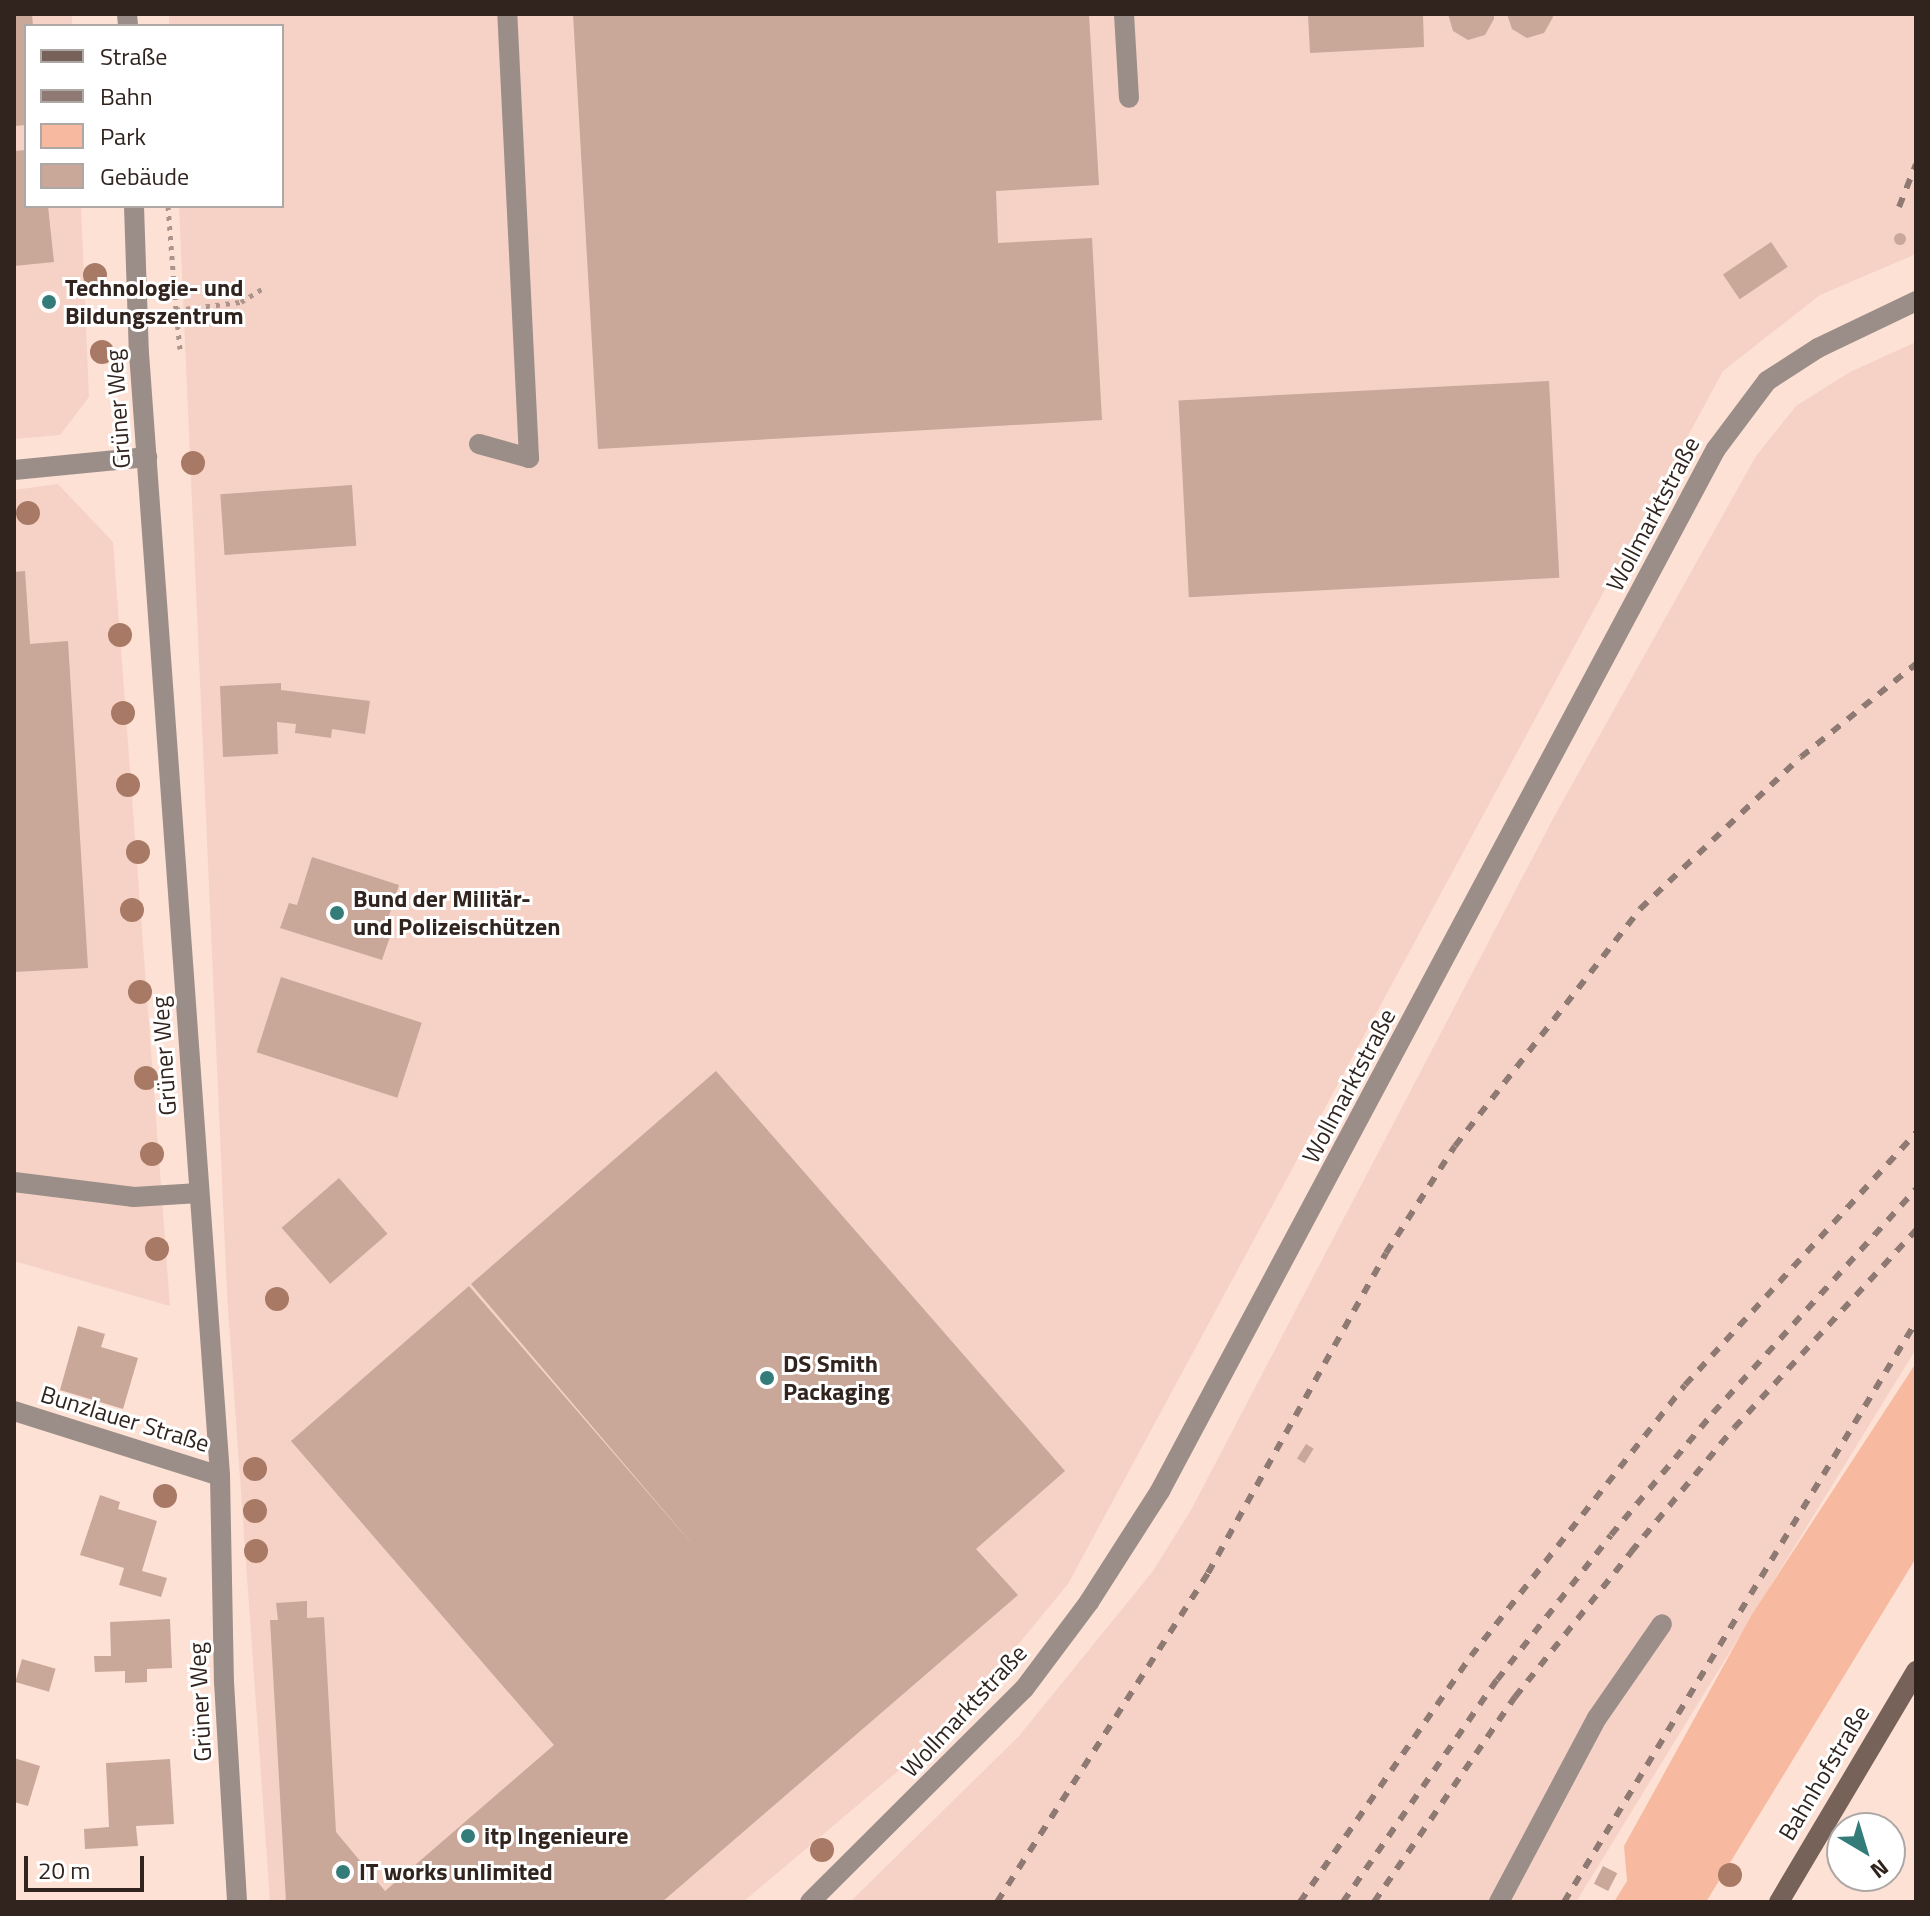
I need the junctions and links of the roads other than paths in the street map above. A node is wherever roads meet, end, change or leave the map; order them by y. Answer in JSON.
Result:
{"nodes":[{"id":1,"x":507,"y":14,"type":"edge"},
{"id":2,"x":1124,"y":14,"type":"edge"},
{"id":3,"x":1129,"y":98,"type":"dead end"},
{"id":4,"x":134,"y":208,"type":"edge"},
{"id":5,"x":1916,"y":301,"type":"edge"},
{"id":6,"x":479,"y":444,"type":"dead end"},
{"id":7,"x":147,"y":457,"type":"junction"},
{"id":8,"x":14,"y":470,"type":"edge"},
{"id":9,"x":14,"y":1182,"type":"edge"},
{"id":10,"x":199,"y":1193,"type":"junction"},
{"id":11,"x":14,"y":1411,"type":"edge"},
{"id":12,"x":220,"y":1476,"type":"junction"},
{"id":13,"x":1662,"y":1624,"type":"dead end"},
{"id":14,"x":1916,"y":1671,"type":"edge"},
{"id":15,"x":237,"y":1902,"type":"edge"},
{"id":16,"x":810,"y":1902,"type":"edge"},
{"id":17,"x":1499,"y":1902,"type":"edge"},
{"id":18,"x":1779,"y":1902,"type":"edge"}],
"edges":[{"from":1,"to":6,"type":"street"},
{"from":2,"to":3,"type":"street"},
{"from":4,"to":7,"type":"street","name":"Grüner Weg"},
{"from":5,"to":16,"type":"street","name":"Wollmarktstraße"},
{"from":7,"to":8,"type":"street"},
{"from":7,"to":10,"type":"street","name":"Grüner Weg"},
{"from":9,"to":10,"type":"street"},
{"from":10,"to":12,"type":"street","name":"Grüner Weg"},
{"from":11,"to":12,"type":"street","name":"Bunzlauer Straße"},
{"from":12,"to":15,"type":"street","name":"Grüner Weg"},
{"from":13,"to":17,"type":"street"},
{"from":14,"to":18,"type":"main road","name":"Bahnhofstraße"}]}
